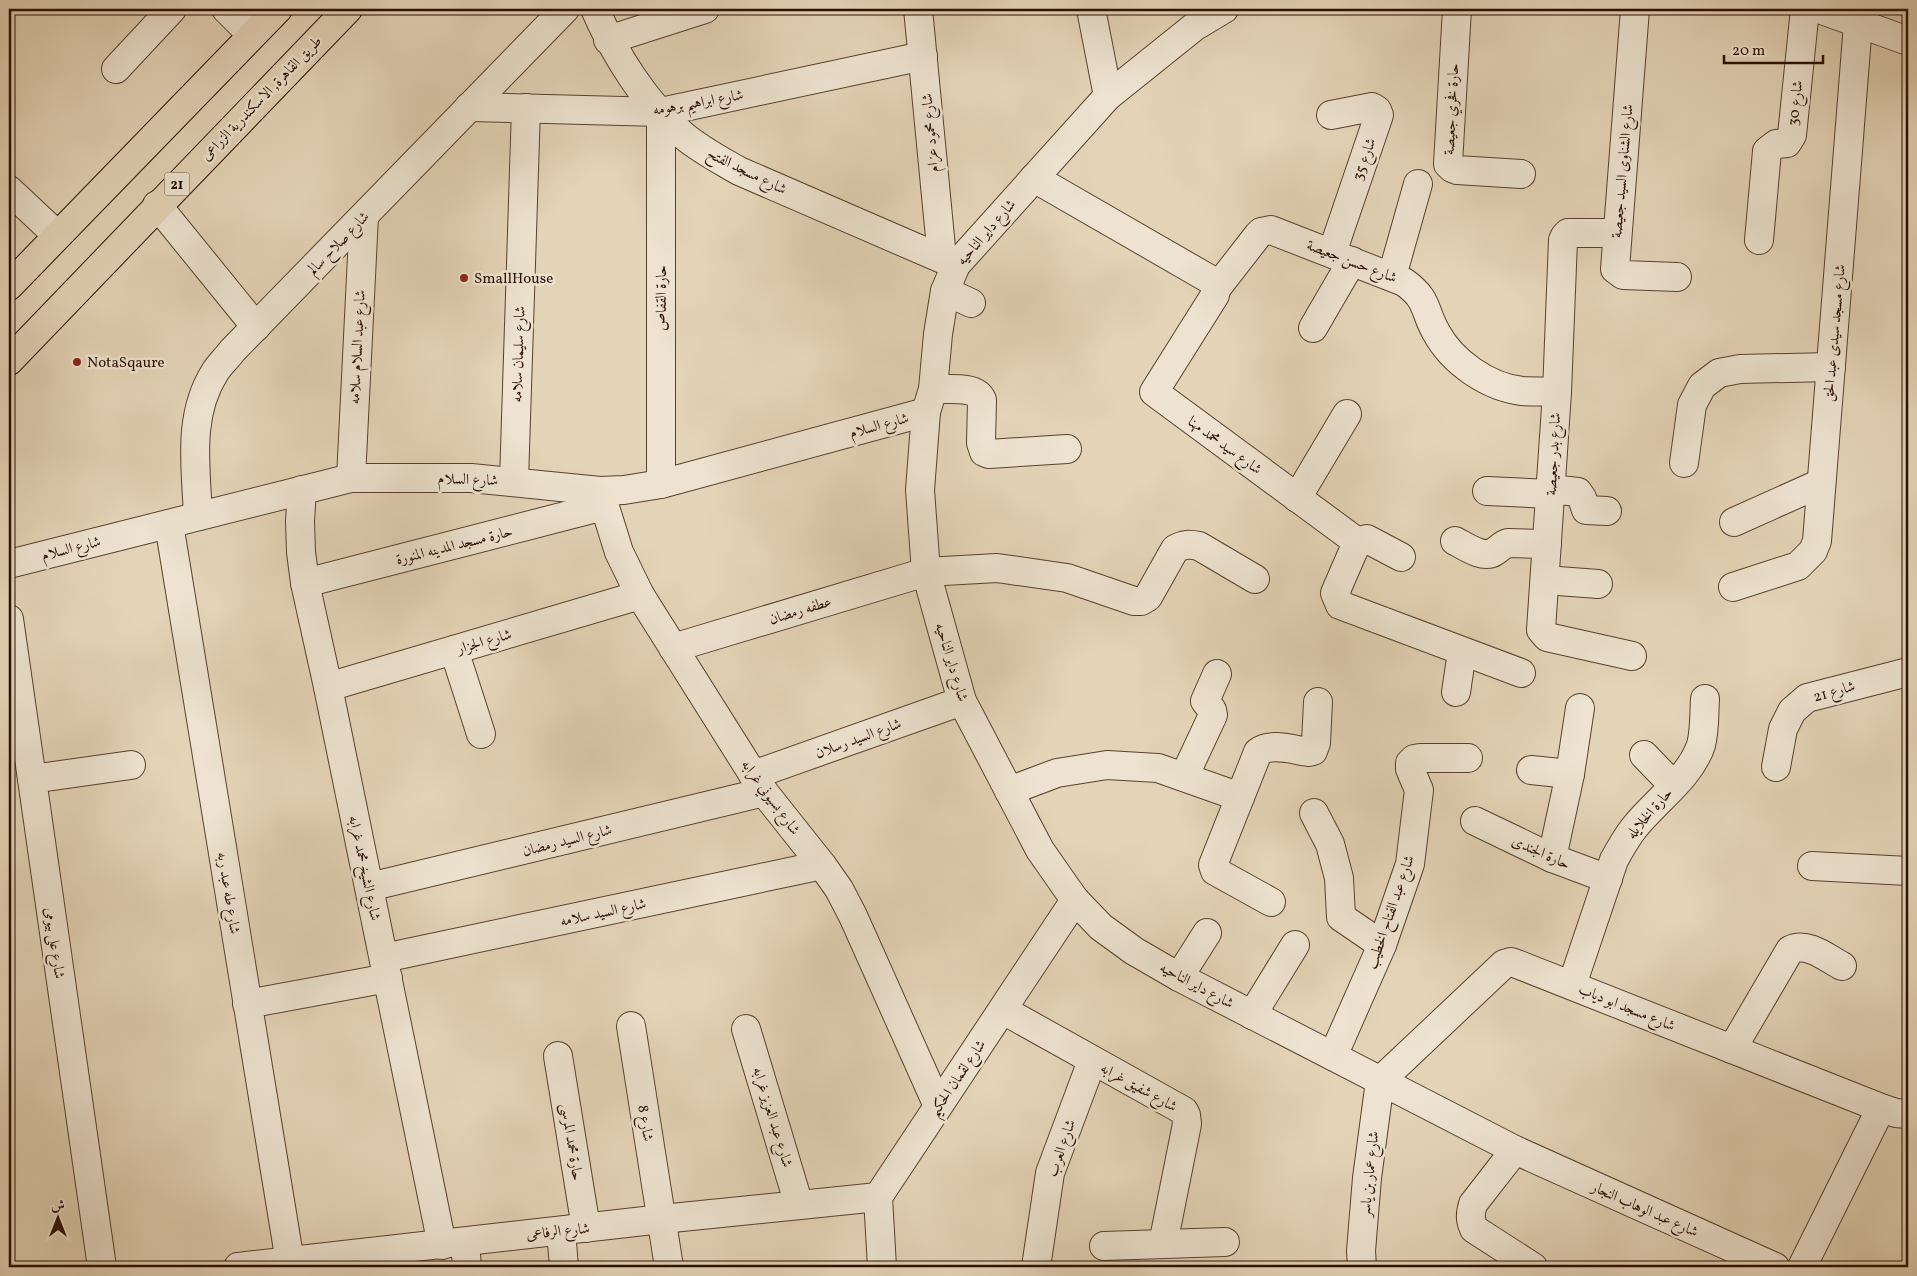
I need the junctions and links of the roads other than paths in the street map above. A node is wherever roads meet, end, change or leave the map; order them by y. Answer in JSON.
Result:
{"nodes":[{"id":1,"x":226,"y":9,"type":"edge"},
{"id":2,"x":278,"y":9,"type":"edge"},
{"id":3,"x":348,"y":9,"type":"edge"},
{"id":4,"x":566,"y":9,"type":"edge"},
{"id":5,"x":595,"y":9,"type":"edge"},
{"id":6,"x":705,"y":9,"type":"edge"},
{"id":7,"x":918,"y":9,"type":"edge"},
{"id":8,"x":1091,"y":9,"type":"edge"},
{"id":9,"x":1224,"y":9,"type":"edge"},
{"id":10,"x":1457,"y":9,"type":"edge"},
{"id":11,"x":1635,"y":9,"type":"edge"},
{"id":12,"x":1805,"y":9,"type":"edge"},
{"id":13,"x":164,"y":11,"type":"edge"},
{"id":14,"x":1837,"y":14,"type":"edge"},
{"id":15,"x":1192,"y":18,"type":"edge"},
{"id":16,"x":252,"y":35,"type":"junction"},
{"id":17,"x":608,"y":40,"type":"junction"},
{"id":18,"x":1908,"y":40,"type":"edge"},
{"id":19,"x":923,"y":56,"type":"junction"},
{"id":20,"x":116,"y":69,"type":"dead end"},
{"id":21,"x":1108,"y":96,"type":"junction"},
{"id":22,"x":469,"y":107,"type":"junction"},
{"id":23,"x":526,"y":108,"type":"junction"},
{"id":24,"x":661,"y":112,"type":"junction"},
{"id":25,"x":1330,"y":115,"type":"dead end"},
{"id":26,"x":1520,"y":174,"type":"dead end"},
{"id":27,"x":1034,"y":178,"type":"junction"},
{"id":28,"x":1418,"y":184,"type":"dead end"},
{"id":29,"x":9,"y":190,"type":"edge"},
{"id":30,"x":157,"y":205,"type":"junction"},
{"id":31,"x":364,"y":216,"type":"junction"},
{"id":32,"x":1617,"y":233,"type":"junction"},
{"id":33,"x":57,"y":235,"type":"junction"},
{"id":34,"x":1759,"y":240,"type":"dead end"},
{"id":35,"x":1342,"y":257,"type":"junction"},
{"id":36,"x":949,"y":262,"type":"junction"},
{"id":37,"x":1392,"y":276,"type":"junction"},
{"id":38,"x":1677,"y":277,"type":"dead end"},
{"id":39,"x":9,"y":284,"type":"edge"},
{"id":40,"x":1216,"y":290,"type":"junction"},
{"id":41,"x":945,"y":291,"type":"junction"},
{"id":42,"x":971,"y":303,"type":"dead end"},
{"id":43,"x":256,"y":327,"type":"junction"},
{"id":44,"x":1314,"y":328,"type":"dead end"},
{"id":45,"x":9,"y":360,"type":"edge"},
{"id":46,"x":1831,"y":367,"type":"junction"},
{"id":47,"x":1556,"y":392,"type":"junction"},
{"id":48,"x":930,"y":401,"type":"junction"},
{"id":49,"x":1347,"y":414,"type":"dead end"},
{"id":50,"x":1067,"y":449,"type":"dead end"},
{"id":51,"x":1684,"y":464,"type":"dead end"},
{"id":52,"x":351,"y":478,"type":"junction"},
{"id":53,"x":514,"y":481,"type":"junction"},
{"id":54,"x":1821,"y":483,"type":"junction"},
{"id":55,"x":661,"y":484,"type":"junction"},
{"id":56,"x":302,"y":490,"type":"junction"},
{"id":57,"x":1487,"y":492,"type":"dead end"},
{"id":58,"x":1550,"y":492,"type":"junction"},
{"id":59,"x":1297,"y":498,"type":"junction"},
{"id":60,"x":602,"y":499,"type":"junction"},
{"id":61,"x":1607,"y":511,"type":"dead end"},
{"id":62,"x":198,"y":516,"type":"junction"},
{"id":63,"x":1734,"y":522,"type":"dead end"},
{"id":64,"x":169,"y":524,"type":"junction"},
{"id":65,"x":1455,"y":541,"type":"dead end"},
{"id":66,"x":1547,"y":544,"type":"junction"},
{"id":67,"x":1355,"y":547,"type":"junction"},
{"id":68,"x":1401,"y":557,"type":"dead end"},
{"id":69,"x":9,"y":564,"type":"edge"},
{"id":70,"x":926,"y":572,"type":"junction"},
{"id":71,"x":1255,"y":579,"type":"dead end"},
{"id":72,"x":1545,"y":580,"type":"junction"},
{"id":73,"x":305,"y":583,"type":"junction"},
{"id":74,"x":1598,"y":584,"type":"dead end"},
{"id":75,"x":1733,"y":587,"type":"dead end"},
{"id":76,"x":640,"y":595,"type":"junction"},
{"id":77,"x":9,"y":619,"type":"edge"},
{"id":78,"x":673,"y":648,"type":"junction"},
{"id":79,"x":454,"y":650,"type":"junction"},
{"id":80,"x":1462,"y":652,"type":"junction"},
{"id":81,"x":1632,"y":656,"type":"dead end"},
{"id":82,"x":1908,"y":672,"type":"edge"},
{"id":83,"x":1520,"y":673,"type":"dead end"},
{"id":84,"x":1217,"y":674,"type":"dead end"},
{"id":85,"x":328,"y":687,"type":"junction"},
{"id":86,"x":1456,"y":692,"type":"dead end"},
{"id":87,"x":1705,"y":699,"type":"dead end"},
{"id":88,"x":962,"y":701,"type":"junction"},
{"id":89,"x":1318,"y":702,"type":"dead end"},
{"id":90,"x":1580,"y":708,"type":"dead end"},
{"id":91,"x":482,"y":734,"type":"dead end"},
{"id":92,"x":1644,"y":756,"type":"dead end"},
{"id":93,"x":1468,"y":758,"type":"dead end"},
{"id":94,"x":131,"y":765,"type":"dead end"},
{"id":95,"x":1776,"y":767,"type":"dead end"},
{"id":96,"x":1531,"y":770,"type":"dead end"},
{"id":97,"x":1570,"y":774,"type":"junction"},
{"id":98,"x":1184,"y":777,"type":"junction"},
{"id":99,"x":32,"y":778,"type":"junction"},
{"id":100,"x":759,"y":784,"type":"junction"},
{"id":101,"x":1673,"y":785,"type":"junction"},
{"id":102,"x":1009,"y":791,"type":"junction"},
{"id":103,"x":1240,"y":797,"type":"junction"},
{"id":104,"x":1314,"y":813,"type":"dead end"},
{"id":105,"x":1476,"y":821,"type":"dead end"},
{"id":106,"x":1552,"y":858,"type":"junction"},
{"id":107,"x":822,"y":865,"type":"junction"},
{"id":108,"x":1812,"y":866,"type":"dead end"},
{"id":109,"x":1908,"y":871,"type":"edge"},
{"id":110,"x":1608,"y":879,"type":"junction"},
{"id":111,"x":369,"y":887,"type":"junction"},
{"id":112,"x":1075,"y":900,"type":"junction"},
{"id":113,"x":1271,"y":902,"type":"dead end"},
{"id":114,"x":1207,"y":933,"type":"dead end"},
{"id":115,"x":1294,"y":945,"type":"dead end"},
{"id":116,"x":1382,"y":945,"type":"junction"},
{"id":117,"x":1842,"y":966,"type":"dead end"},
{"id":118,"x":386,"y":968,"type":"junction"},
{"id":119,"x":1179,"y":977,"type":"junction"},
{"id":120,"x":1572,"y":986,"type":"junction"},
{"id":121,"x":248,"y":1004,"type":"junction"},
{"id":122,"x":1003,"y":1010,"type":"junction"},
{"id":123,"x":1252,"y":1014,"type":"junction"},
{"id":124,"x":631,"y":1026,"type":"dead end"},
{"id":125,"x":746,"y":1029,"type":"dead end"},
{"id":126,"x":1732,"y":1049,"type":"junction"},
{"id":127,"x":558,"y":1056,"type":"dead end"},
{"id":128,"x":1333,"y":1056,"type":"junction"},
{"id":129,"x":1092,"y":1061,"type":"junction"},
{"id":130,"x":1380,"y":1081,"type":"junction"},
{"id":131,"x":938,"y":1106,"type":"junction"},
{"id":132,"x":1881,"y":1108,"type":"junction"},
{"id":133,"x":1908,"y":1114,"type":"edge"},
{"id":134,"x":1515,"y":1150,"type":"junction"},
{"id":135,"x":878,"y":1197,"type":"junction"},
{"id":136,"x":799,"y":1205,"type":"junction"},
{"id":137,"x":662,"y":1219,"type":"junction"},
{"id":138,"x":573,"y":1230,"type":"junction"},
{"id":139,"x":1225,"y":1242,"type":"dead end"},
{"id":140,"x":1163,"y":1244,"type":"junction"},
{"id":141,"x":1104,"y":1246,"type":"dead end"},
{"id":142,"x":458,"y":1251,"type":"edge"},
{"id":143,"x":1506,"y":1259,"type":"edge"},
{"id":144,"x":290,"y":1262,"type":"junction"},
{"id":145,"x":102,"y":1267,"type":"edge"},
{"id":146,"x":243,"y":1267,"type":"edge"},
{"id":147,"x":564,"y":1267,"type":"edge"},
{"id":148,"x":668,"y":1267,"type":"edge"},
{"id":149,"x":882,"y":1267,"type":"edge"},
{"id":150,"x":1036,"y":1267,"type":"edge"},
{"id":151,"x":1362,"y":1267,"type":"edge"},
{"id":152,"x":1533,"y":1267,"type":"edge"},
{"id":153,"x":1775,"y":1267,"type":"edge"},
{"id":154,"x":1802,"y":1267,"type":"edge"}],
"edges":[{"from":1,"to":16,"type":"street"},
{"from":2,"to":16,"type":"highway"},
{"from":3,"to":30,"type":"highway","name":"طريق القاهرة, الاسكندرية الزراعى","number":"21"},
{"from":4,"to":22,"type":"street","name":"شارع صلاح سالم"},
{"from":5,"to":17,"type":"street","name":"شارع مسجد الفتح"},
{"from":6,"to":17,"type":"street"},
{"from":7,"to":19,"type":"street","name":"شارع محمود عزام"},
{"from":8,"to":21,"type":"street"},
{"from":9,"to":15,"type":"street","name":"شارع داير الناحيه"},
{"from":10,"to":26,"type":"street","name":"حارة فخري جعيصة"},
{"from":11,"to":32,"type":"street","name":"شارع الشناوى السيد جعيصة"},
{"from":12,"to":34,"type":"street","name":"شارع 30"},
{"from":13,"to":20,"type":"street"},
{"from":14,"to":18,"type":"street"},
{"from":14,"to":46,"type":"street","name":"شارع مسجد سيدى عبد الحق"},
{"from":15,"to":21,"type":"street","name":"شارع داير الناحيه"},
{"from":16,"to":33,"type":"highway"},
{"from":17,"to":24,"type":"street","name":"شارع مسجد الفتح"},
{"from":19,"to":24,"type":"street","name":"شارع ابراهيم برهومه"},
{"from":19,"to":36,"type":"street","name":"شارع محمود عزام"},
{"from":21,"to":27,"type":"street","name":"شارع داير الناحيه"},
{"from":22,"to":23,"type":"street","name":"شارع ابراهيم برهومه"},
{"from":22,"to":31,"type":"street","name":"شارع صلاح سالم"},
{"from":23,"to":24,"type":"street","name":"شارع ابراهيم برهومه"},
{"from":23,"to":53,"type":"street","name":"شارع سليمان سلامه"},
{"from":24,"to":36,"type":"street","name":"شارع مسجد الفتح"},
{"from":24,"to":55,"type":"street","name":"حارة القفاص"},
{"from":25,"to":35,"type":"street","name":"شارع 35"},
{"from":27,"to":36,"type":"street","name":"شارع داير الناحيه"},
{"from":27,"to":40,"type":"street"},
{"from":28,"to":37,"type":"street"},
{"from":29,"to":33,"type":"street"},
{"from":30,"to":43,"type":"street"},
{"from":30,"to":45,"type":"highway","name":"طريق القاهرة, الاسكندرية الزراعى","number":"21"},
{"from":31,"to":43,"type":"street","name":"شارع صلاح سالم"},
{"from":31,"to":52,"type":"street","name":"شارع عبد السلام سلامه"},
{"from":32,"to":38,"type":"street","name":"شارع الشناوى السيد جعيصة"},
{"from":32,"to":47,"type":"street","name":"شارع بدر جعيصة"},
{"from":33,"to":39,"type":"highway"},
{"from":35,"to":37,"type":"street","name":"شارع حسن جعيصة"},
{"from":35,"to":40,"type":"street","name":"شارع حسن جعيصة"},
{"from":35,"to":44,"type":"street"},
{"from":36,"to":41,"type":"street","name":"شارع داير الناحيه"},
{"from":37,"to":47,"type":"street","name":"شارع حسن جعيصة"},
{"from":40,"to":59,"type":"street","name":"شارع سيد محمد مهنا"},
{"from":41,"to":42,"type":"street"},
{"from":41,"to":48,"type":"street","name":"شارع داير الناحيه"},
{"from":43,"to":62,"type":"street","name":"شارع صلاح سالم"},
{"from":46,"to":51,"type":"street"},
{"from":46,"to":54,"type":"street","name":"شارع مسجد سيدى عبد الحق"},
{"from":47,"to":58,"type":"street","name":"شارع بدر جعيصة"},
{"from":48,"to":50,"type":"street","name":"شارع السلام"},
{"from":48,"to":55,"type":"street","name":"شارع السلام"},
{"from":48,"to":70,"type":"street","name":"شارع داير الناحيه"},
{"from":49,"to":59,"type":"street"},
{"from":52,"to":53,"type":"street","name":"شارع السلام"},
{"from":52,"to":56,"type":"street","name":"شارع السلام"},
{"from":53,"to":60,"type":"street","name":"شارع السلام"},
{"from":54,"to":63,"type":"street"},
{"from":54,"to":75,"type":"street","name":"شارع مسجد سيدى عبد الحق"},
{"from":55,"to":60,"type":"street","name":"شارع السلام"},
{"from":56,"to":62,"type":"street","name":"شارع السلام"},
{"from":56,"to":73,"type":"street","name":"شارع الشيخ محمد غرابه"},
{"from":57,"to":58,"type":"street"},
{"from":58,"to":61,"type":"street"},
{"from":58,"to":66,"type":"street","name":"شارع بدر جعيصة"},
{"from":59,"to":67,"type":"street","name":"شارع سيد محمد مهنا"},
{"from":60,"to":73,"type":"street","name":"حارة مسجد المدينه المنورة"},
{"from":60,"to":76,"type":"street","name":"شارع بسيوني غرابه"},
{"from":62,"to":64,"type":"street","name":"شارع السلام"},
{"from":64,"to":69,"type":"street","name":"شارع السلام"},
{"from":64,"to":121,"type":"street","name":"شارع طه عبد ربه"},
{"from":65,"to":66,"type":"street"},
{"from":66,"to":72,"type":"street","name":"شارع بدر جعيصة"},
{"from":67,"to":68,"type":"street"},
{"from":67,"to":80,"type":"street"},
{"from":70,"to":71,"type":"street","name":"عطفه رمضان"},
{"from":70,"to":78,"type":"street","name":"عطفه رمضان"},
{"from":70,"to":88,"type":"street","name":"شارع داير الناحيه"},
{"from":72,"to":74,"type":"street"},
{"from":72,"to":81,"type":"street","name":"شارع بدر جعيصة"},
{"from":73,"to":85,"type":"street","name":"شارع الشيخ محمد غرابه"},
{"from":76,"to":78,"type":"street","name":"شارع بسيوني غرابه"},
{"from":76,"to":79,"type":"street","name":"شارع الجزار"},
{"from":77,"to":99,"type":"street","name":"شارع على بيومى"},
{"from":78,"to":100,"type":"street","name":"شارع بسيوني غرابه"},
{"from":79,"to":85,"type":"street","name":"شارع الجزار"},
{"from":79,"to":91,"type":"street"},
{"from":80,"to":83,"type":"street"},
{"from":80,"to":86,"type":"street"},
{"from":82,"to":95,"type":"street","name":"شارع 21"},
{"from":84,"to":98,"type":"street"},
{"from":85,"to":111,"type":"street","name":"شارع الشيخ محمد غرابه"},
{"from":87,"to":101,"type":"street","name":"حارة الخلايله"},
{"from":88,"to":100,"type":"street","name":"شارع السيد رسلان"},
{"from":88,"to":102,"type":"street","name":"شارع داير الناحيه"},
{"from":89,"to":103,"type":"street"},
{"from":90,"to":97,"type":"street"},
{"from":92,"to":101,"type":"street"},
{"from":93,"to":116,"type":"street","name":"شارع عبد الفتاح الخطيب"},
{"from":94,"to":99,"type":"street"},
{"from":96,"to":97,"type":"street"},
{"from":97,"to":106,"type":"street"},
{"from":98,"to":102,"type":"street"},
{"from":98,"to":103,"type":"street"},
{"from":99,"to":145,"type":"street","name":"شارع على بيومى"},
{"from":100,"to":107,"type":"street","name":"شارع بسيوني غرابه"},
{"from":100,"to":111,"type":"street","name":"شارع السيد رمضان"},
{"from":101,"to":110,"type":"street","name":"حارة الخلايله"},
{"from":102,"to":112,"type":"street","name":"شارع داير الناحيه"},
{"from":103,"to":113,"type":"street"},
{"from":104,"to":116,"type":"street"},
{"from":105,"to":106,"type":"street","name":"حارة الجندى"},
{"from":106,"to":110,"type":"street","name":"حارة الجندى"},
{"from":107,"to":118,"type":"street","name":"شارع السيد سلامه"},
{"from":107,"to":131,"type":"street","name":"شارع بسيوني غرابه"},
{"from":108,"to":109,"type":"street"},
{"from":110,"to":120,"type":"street","name":"حارة الخلايله"},
{"from":111,"to":118,"type":"street","name":"شارع الشيخ محمد غرابه"},
{"from":112,"to":119,"type":"street","name":"شارع داير الناحيه"},
{"from":112,"to":122,"type":"street","name":"شارع لقمان الحكيم"},
{"from":114,"to":119,"type":"street"},
{"from":115,"to":123,"type":"street"},
{"from":116,"to":128,"type":"street","name":"شارع عبد الفتاح الخطيب"},
{"from":117,"to":126,"type":"street"},
{"from":118,"to":121,"type":"street","name":"شارع السيد سلامه"},
{"from":118,"to":142,"type":"street","name":"شارع الشيخ محمد غرابه"},
{"from":119,"to":123,"type":"street","name":"شارع داير الناحيه"},
{"from":120,"to":126,"type":"street","name":"شارع مسجد ابو دياب"},
{"from":120,"to":130,"type":"street","name":"شارع مسجد ابو دياب"},
{"from":121,"to":144,"type":"street","name":"شارع طه عبد ربه"},
{"from":122,"to":129,"type":"street","name":"شارع شفيق غرابه"},
{"from":122,"to":131,"type":"street","name":"شارع لقمان الحكيم"},
{"from":123,"to":128,"type":"street","name":"شارع داير الناحيه"},
{"from":124,"to":137,"type":"street","name":"شارع 8"},
{"from":125,"to":136,"type":"street","name":"شارع عبد العزيز غرابه"},
{"from":126,"to":132,"type":"street","name":"شارع مسجد ابو دياب"},
{"from":127,"to":138,"type":"street","name":"حارة محمد المرسى"},
{"from":128,"to":130,"type":"street","name":"شارع داير الناحيه"},
{"from":129,"to":140,"type":"street","name":"شارع شفيق غرابه"},
{"from":129,"to":150,"type":"street","name":"شارع العرب"},
{"from":130,"to":134,"type":"street","name":"شارع داير الناحيه"},
{"from":130,"to":151,"type":"street","name":"شارع عمار بن ياسر"},
{"from":131,"to":135,"type":"street","name":"شارع لقمان الحكيم"},
{"from":132,"to":133,"type":"street","name":"شارع مسجد ابو دياب"},
{"from":132,"to":154,"type":"street"},
{"from":134,"to":143,"type":"street"},
{"from":134,"to":153,"type":"street","name":"شارع عبد الوهاب النجار"},
{"from":135,"to":136,"type":"street","name":"شارع الرفاعى"},
{"from":135,"to":149,"type":"street"},
{"from":136,"to":137,"type":"street","name":"شارع الرفاعى"},
{"from":137,"to":138,"type":"street","name":"شارع الرفاعى"},
{"from":137,"to":148,"type":"street","name":"شارع 8"},
{"from":138,"to":142,"type":"street","name":"شارع الرفاعى"},
{"from":138,"to":147,"type":"street","name":"حارة محمد المرسى"},
{"from":139,"to":140,"type":"street"},
{"from":140,"to":141,"type":"street"},
{"from":142,"to":144,"type":"street","name":"شارع الرفاعى"},
{"from":143,"to":152,"type":"street"},
{"from":144,"to":146,"type":"street","name":"شارع الرفاعى"}]}
